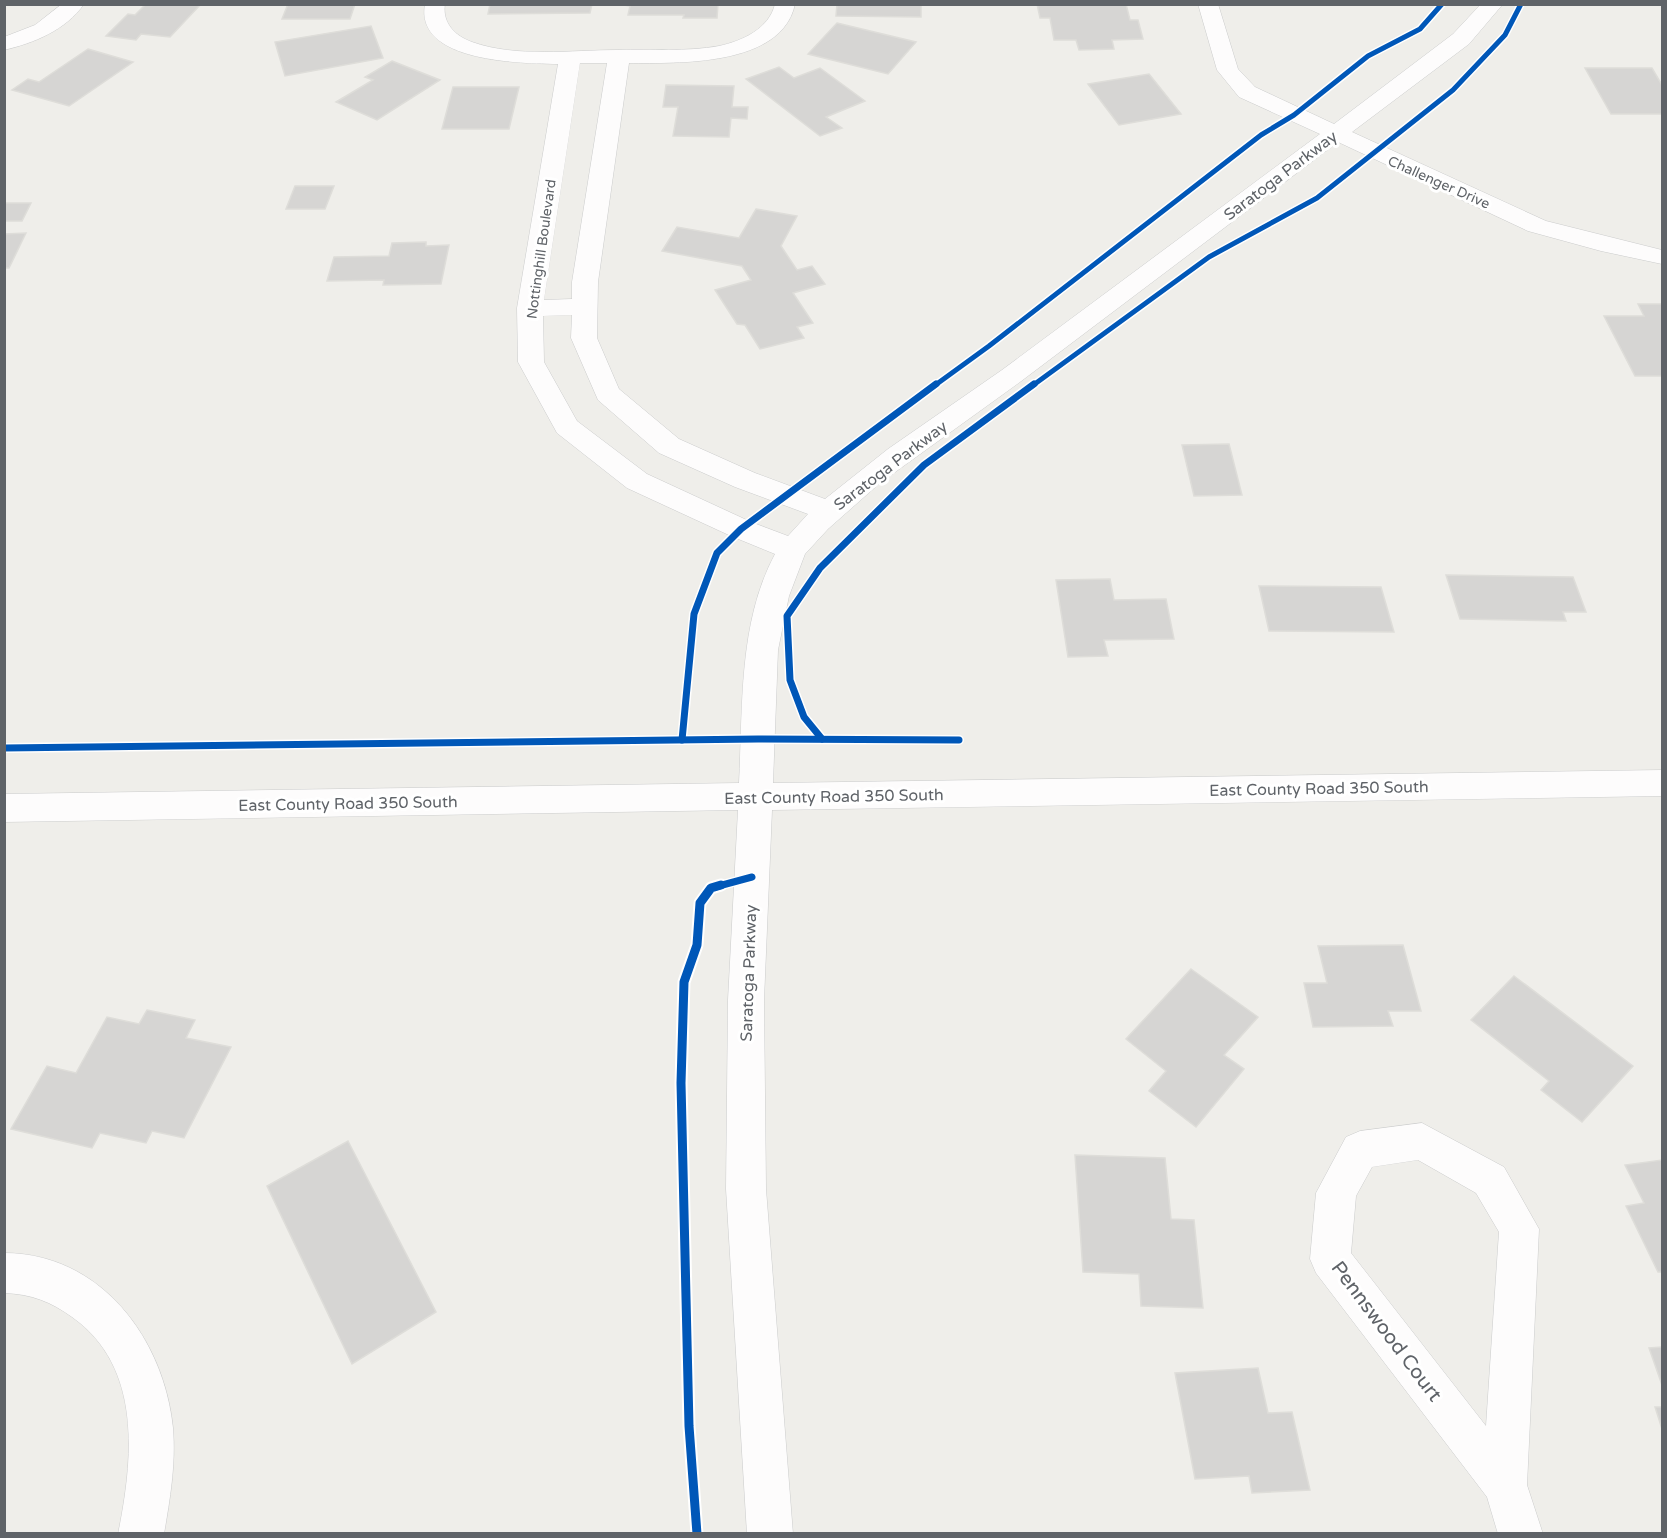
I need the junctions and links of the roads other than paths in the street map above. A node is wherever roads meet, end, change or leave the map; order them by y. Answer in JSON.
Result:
{"nodes":[{"id":1,"x":74,"y":4,"type":"edge"},
{"id":2,"x":435,"y":4,"type":"edge"},
{"id":3,"x":785,"y":4,"type":"edge"},
{"id":4,"x":1208,"y":4,"type":"edge"},
{"id":5,"x":1493,"y":4,"type":"edge"},
{"id":6,"x":4,"y":44,"type":"edge"},
{"id":7,"x":619,"y":56,"type":"junction"},
{"id":8,"x":570,"y":57,"type":"junction"},
{"id":9,"x":1334,"y":134,"type":"junction"},
{"id":10,"x":572,"y":203,"type":"junction"},
{"id":11,"x":1662,"y":257,"type":"edge"},
{"id":12,"x":585,"y":307,"type":"junction"},
{"id":13,"x":530,"y":308,"type":"junction"},
{"id":14,"x":828,"y":511,"type":"junction"},
{"id":15,"x":793,"y":549,"type":"junction"},
{"id":16,"x":1662,"y":783,"type":"edge"},
{"id":17,"x":755,"y":797,"type":"junction"},
{"id":18,"x":4,"y":808,"type":"edge"},
{"id":19,"x":4,"y":1273,"type":"edge"},
{"id":20,"x":1505,"y":1485,"type":"junction"},
{"id":21,"x":141,"y":1533,"type":"edge"},
{"id":22,"x":770,"y":1533,"type":"edge"},
{"id":23,"x":1521,"y":1533,"type":"edge"}],
"edges":[{"from":1,"to":6,"type":"street"},
{"from":2,"to":8,"type":"street"},
{"from":3,"to":7,"type":"street"},
{"from":4,"to":9,"type":"street","name":"Challenger Drive"},
{"from":5,"to":9,"type":"street","name":"Saratoga Parkway"},
{"from":7,"to":8,"type":"street"},
{"from":7,"to":10,"type":"street","name":"Nottinghill Boulevard"},
{"from":8,"to":10,"type":"street","name":"Nottinghill Boulevard"},
{"from":9,"to":11,"type":"street","name":"Challenger Drive"},
{"from":9,"to":14,"type":"street","name":"Saratoga Parkway"},
{"from":10,"to":12,"type":"street","name":"Nottinghill Boulevard"},
{"from":10,"to":13,"type":"street","name":"Nottinghill Boulevard"},
{"from":12,"to":13,"type":"street"},
{"from":12,"to":14,"type":"street","name":"Nottinghill Boulevard"},
{"from":13,"to":15,"type":"street","name":"Nottinghill Boulevard"},
{"from":14,"to":15,"type":"street","name":"Saratoga Parkway"},
{"from":15,"to":17,"type":"street","name":"Saratoga Parkway"},
{"from":16,"to":17,"type":"street","name":"East County Road 350 South"},
{"from":17,"to":18,"type":"street","name":"East County Road 350 South"},
{"from":17,"to":22,"type":"street","name":"Saratoga Parkway"},
{"from":19,"to":21,"type":"street"},
{"from":20,"to":20,"type":"street","name":"Pennswood Court"},
{"from":20,"to":23,"type":"street","name":"Pennswood Court"}]}
